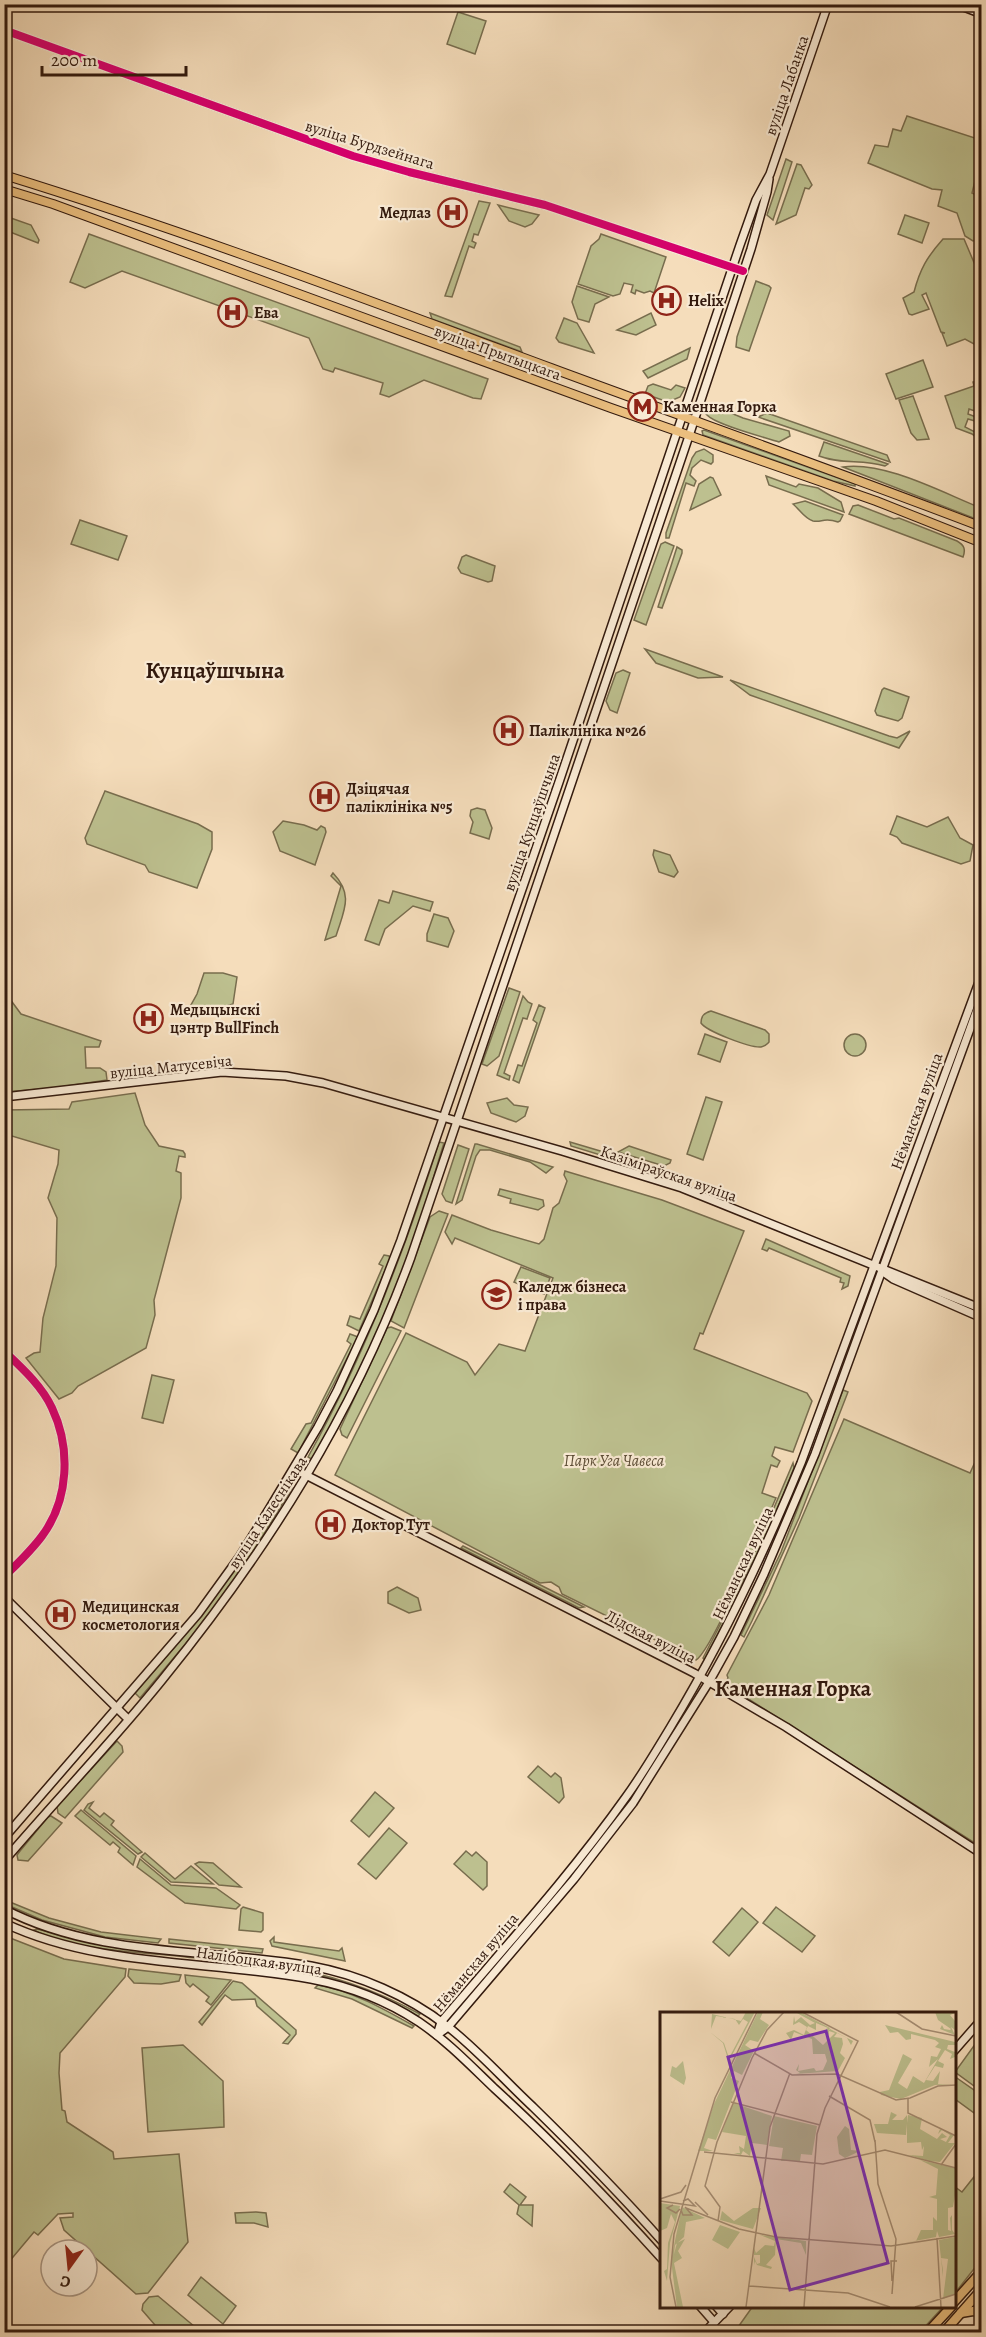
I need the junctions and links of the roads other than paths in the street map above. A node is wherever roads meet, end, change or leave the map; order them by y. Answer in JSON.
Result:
{"nodes":[{"id":1,"x":828,"y":4,"type":"edge"},
{"id":2,"x":956,"y":4,"type":"edge"},
{"id":3,"x":981,"y":14,"type":"edge"},
{"id":4,"x":4,"y":30,"type":"edge"},
{"id":5,"x":770,"y":174,"type":"junction"},
{"id":6,"x":4,"y":175,"type":"edge"},
{"id":7,"x":4,"y":189,"type":"edge"},
{"id":8,"x":733,"y":267,"type":"junction"},
{"id":9,"x":743,"y":270,"type":"junction"},
{"id":10,"x":682,"y":417,"type":"junction"},
{"id":11,"x":694,"y":421,"type":"junction"},
{"id":12,"x":677,"y":432,"type":"junction"},
{"id":13,"x":689,"y":436,"type":"junction"},
{"id":14,"x":886,"y":491,"type":"junction"},
{"id":15,"x":876,"y":501,"type":"junction"},
{"id":16,"x":981,"y":527,"type":"edge"},
{"id":17,"x":981,"y":543,"type":"edge"},
{"id":18,"x":981,"y":974,"type":"edge"},
{"id":19,"x":981,"y":996,"type":"edge"},
{"id":20,"x":4,"y":1097,"type":"edge"},
{"id":21,"x":443,"y":1117,"type":"junction"},
{"id":22,"x":458,"y":1121,"type":"junction"},
{"id":23,"x":873,"y":1267,"type":"junction"},
{"id":24,"x":881,"y":1270,"type":"junction"},
{"id":25,"x":981,"y":1309,"type":"edge"},
{"id":26,"x":981,"y":1318,"type":"edge"},
{"id":27,"x":4,"y":1351,"type":"edge"},
{"id":28,"x":825,"y":1398,"type":"junction"},
{"id":29,"x":834,"y":1401,"type":"junction"},
{"id":30,"x":294,"y":1469,"type":"junction"},
{"id":31,"x":308,"y":1477,"type":"junction"},
{"id":32,"x":4,"y":1577,"type":"edge"},
{"id":33,"x":4,"y":1597,"type":"edge"},
{"id":34,"x":700,"y":1677,"type":"junction"},
{"id":35,"x":709,"y":1682,"type":"junction"},
{"id":36,"x":117,"y":1708,"type":"junction"},
{"id":37,"x":128,"y":1719,"type":"junction"},
{"id":38,"x":602,"y":1829,"type":"junction"},
{"id":39,"x":609,"y":1834,"type":"junction"},
{"id":40,"x":4,"y":1838,"type":"edge"},
{"id":41,"x":981,"y":1854,"type":"edge"},
{"id":42,"x":4,"y":1861,"type":"edge"},
{"id":43,"x":4,"y":1910,"type":"edge"},
{"id":44,"x":4,"y":1923,"type":"edge"},
{"id":45,"x":206,"y":1953,"type":"junction"},
{"id":46,"x":205,"y":1966,"type":"junction"},
{"id":47,"x":981,"y":2019,"type":"edge"},
{"id":48,"x":441,"y":2022,"type":"junction"},
{"id":49,"x":448,"y":2027,"type":"junction"},
{"id":50,"x":437,"y":2035,"type":"junction"},
{"id":51,"x":956,"y":2049,"type":"edge"},
{"id":52,"x":660,"y":2239,"type":"edge"},
{"id":53,"x":660,"y":2257,"type":"edge"},
{"id":54,"x":981,"y":2271,"type":"edge"},
{"id":55,"x":980,"y":2291,"type":"edge"},
{"id":56,"x":956,"y":2300,"type":"edge"},
{"id":57,"x":701,"y":2307,"type":"edge"},
{"id":58,"x":717,"y":2307,"type":"edge"},
{"id":59,"x":729,"y":2307,"type":"edge"},
{"id":60,"x":950,"y":2307,"type":"edge"},
{"id":61,"x":981,"y":2311,"type":"edge"},
{"id":62,"x":961,"y":2313,"type":"junction"},
{"id":63,"x":723,"y":2314,"type":"junction"},
{"id":64,"x":714,"y":2322,"type":"junction"},
{"id":65,"x":705,"y":2332,"type":"edge"},
{"id":66,"x":928,"y":2332,"type":"edge"},
{"id":67,"x":944,"y":2332,"type":"edge"}],
"edges":[{"from":1,"to":5,"type":"main road","name":"вуліца Лабанка"},
{"from":2,"to":3,"type":"main road"},
{"from":4,"to":8,"type":"main road","name":"вуліца Бурдзейнага"},
{"from":5,"to":8,"type":"main road","name":"вуліца Лабанка"},
{"from":5,"to":9,"type":"main road","name":"вуліца Лабанка"},
{"from":6,"to":10,"type":"main road","name":"вуліца Прытыцкага"},
{"from":7,"to":12,"type":"main road","name":"вуліца Прытыцкага"},
{"from":8,"to":9,"type":"main road"},
{"from":8,"to":10,"type":"main road","name":"вуліца Лабанка"},
{"from":9,"to":11,"type":"main road","name":"вуліца Лабанка"},
{"from":10,"to":11,"type":"main road","name":"вуліца Прытыцкага"},
{"from":10,"to":12,"type":"main road","name":"вуліца Лабанка"},
{"from":11,"to":13,"type":"main road","name":"вуліца Лабанка"},
{"from":11,"to":14,"type":"main road","name":"вуліца Прытыцкага"},
{"from":12,"to":13,"type":"main road","name":"вуліца Прытыцкага"},
{"from":12,"to":21,"type":"main road","name":"вуліца Кунцаўшчына"},
{"from":13,"to":15,"type":"main road","name":"вуліца Прытыцкага"},
{"from":13,"to":22,"type":"main road","name":"вуліца Кунцаўшчына"},
{"from":14,"to":15,"type":"main road"},
{"from":14,"to":16,"type":"main road","name":"вуліца Прытыцкага"},
{"from":15,"to":17,"type":"main road","name":"вуліца Прытыцкага"},
{"from":18,"to":23,"type":"main road","name":"Нёманская вуліца"},
{"from":19,"to":24,"type":"main road","name":"Нёманская вуліца"},
{"from":20,"to":21,"type":"main road","name":"вуліца Матусевіча"},
{"from":21,"to":22,"type":"main road","name":"Казіміраўская вуліца"},
{"from":21,"to":30,"type":"main road","name":"вуліца Калеснікава"},
{"from":22,"to":23,"type":"main road","name":"Казіміраўская вуліца"},
{"from":22,"to":31,"type":"main road","name":"вуліца Калеснікава"},
{"from":23,"to":24,"type":"main road","name":"Казіміраўская вуліца"},
{"from":23,"to":28,"type":"main road","name":"Нёманская вуліца"},
{"from":24,"to":25,"type":"main road","name":"Казіміраўская вуліца"},
{"from":24,"to":26,"type":"main road","name":"Казіміраўская вуліца"},
{"from":24,"to":29,"type":"main road","name":"Нёманская вуліца"},
{"from":27,"to":32,"type":"main road"},
{"from":28,"to":29,"type":"main road"},
{"from":28,"to":34,"type":"main road","name":"Нёманская вуліца"},
{"from":29,"to":35,"type":"main road","name":"Нёманская вуліца"},
{"from":30,"to":31,"type":"main road","name":"Лідская вуліца"},
{"from":30,"to":36,"type":"main road","name":"вуліца Калеснікава"},
{"from":31,"to":34,"type":"main road","name":"Лідская вуліца"},
{"from":31,"to":37,"type":"main road","name":"вуліца Калеснікава"},
{"from":33,"to":36,"type":"main road"},
{"from":34,"to":35,"type":"main road","name":"Лідская вуліца"},
{"from":34,"to":38,"type":"main road","name":"Нёманская вуліца"},
{"from":35,"to":39,"type":"main road","name":"Нёманская вуліца"},
{"from":35,"to":41,"type":"main road","name":"Лідская вуліца"},
{"from":36,"to":37,"type":"main road"},
{"from":36,"to":40,"type":"main road","name":"вуліца Калеснікава"},
{"from":37,"to":42,"type":"main road","name":"вуліца Калеснікава"},
{"from":38,"to":39,"type":"main road"},
{"from":38,"to":48,"type":"main road","name":"Нёманская вуліца"},
{"from":39,"to":49,"type":"main road","name":"Нёманская вуліца"},
{"from":43,"to":45,"type":"main road","name":"Налібоцкая вуліца"},
{"from":44,"to":46,"type":"main road","name":"Налібоцкая вуліца"},
{"from":45,"to":46,"type":"main road"},
{"from":45,"to":48,"type":"main road","name":"Налібоцкая вуліца"},
{"from":46,"to":50,"type":"main road","name":"Налібоцкая вуліца"},
{"from":47,"to":51,"type":"main road"},
{"from":48,"to":49,"type":"main road","name":"Налібоцкая вуліца"},
{"from":48,"to":50,"type":"main road","name":"Нёманская вуліца"},
{"from":49,"to":50,"type":"main road","name":"Нёманская вуліца"},
{"from":49,"to":52,"type":"main road","name":"Налібоцкая вуліца"},
{"from":50,"to":53,"type":"main road","name":"Налібоцкая вуліца"},
{"from":54,"to":56,"type":"highway"},
{"from":55,"to":61,"type":"highway"},
{"from":55,"to":62,"type":"highway"},
{"from":57,"to":64,"type":"main road"},
{"from":58,"to":63,"type":"main road"},
{"from":59,"to":63,"type":"main road"},
{"from":60,"to":66,"type":"highway"},
{"from":61,"to":62,"type":"highway"},
{"from":62,"to":67,"type":"highway"},
{"from":63,"to":64,"type":"main road"},
{"from":64,"to":65,"type":"main road"}]}
